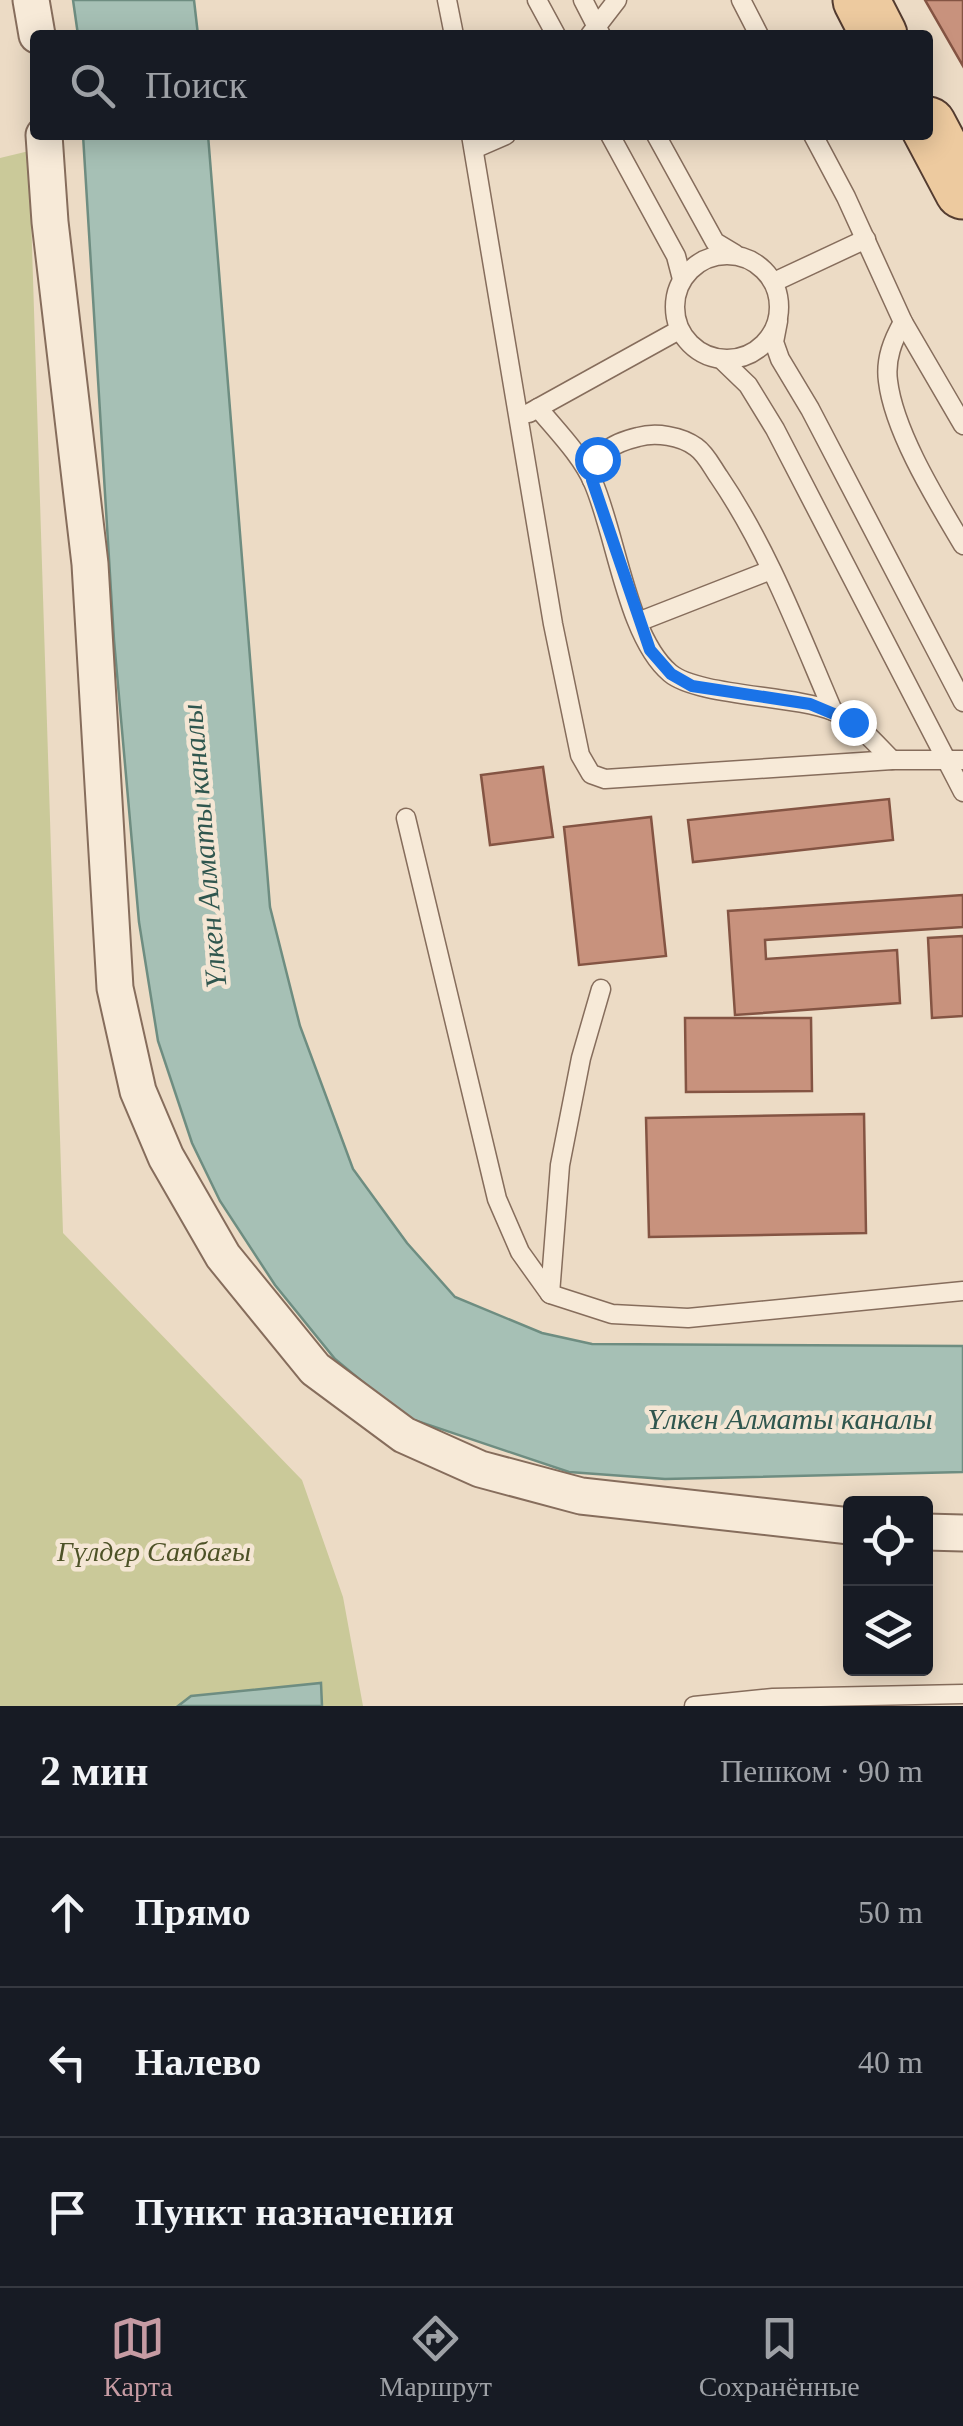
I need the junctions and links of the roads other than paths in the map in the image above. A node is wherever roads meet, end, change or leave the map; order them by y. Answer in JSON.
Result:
{"nodes":[{"id":1,"x":31,"y":0,"type":"edge"},
{"id":2,"x":448,"y":0,"type":"edge"},
{"id":3,"x":537,"y":0,"type":"edge"},
{"id":4,"x":583,"y":0,"type":"edge"},
{"id":5,"x":617,"y":0,"type":"edge"},
{"id":6,"x":741,"y":0,"type":"edge"},
{"id":7,"x":860,"y":0,"type":"edge"},
{"id":8,"x":36,"y":30,"type":"edge"},
{"id":9,"x":453,"y":30,"type":"edge"},
{"id":10,"x":553,"y":30,"type":"edge"},
{"id":11,"x":595,"y":30,"type":"edge"},
{"id":12,"x":597,"y":30,"type":"edge"},
{"id":13,"x":757,"y":30,"type":"edge"},
{"id":14,"x":877,"y":30,"type":"edge"},
{"id":15,"x":933,"y":135,"type":"edge"},
{"id":16,"x":44,"y":140,"type":"edge"},
{"id":17,"x":613,"y":140,"type":"edge"},
{"id":18,"x":659,"y":140,"type":"edge"},
{"id":19,"x":816,"y":140,"type":"edge"},
{"id":20,"x":473,"y":142,"type":"edge"},
{"id":21,"x":963,"y":190,"type":"edge"},
{"id":22,"x":866,"y":239,"type":"junction"},
{"id":23,"x":740,"y":256,"type":"junction"},
{"id":24,"x":682,"y":279,"type":"junction"},
{"id":25,"x":774,"y":282,"type":"junction"},
{"id":26,"x":778,"y":321,"type":"junction"},
{"id":27,"x":903,"y":322,"type":"junction"},
{"id":28,"x":679,"y":330,"type":"junction"},
{"id":29,"x":721,"y":359,"type":"junction"},
{"id":30,"x":538,"y":408,"type":"junction"},
{"id":31,"x":520,"y":418,"type":"junction"},
{"id":32,"x":963,"y":425,"type":"edge"},
{"id":33,"x":592,"y":480,"type":"junction"},
{"id":34,"x":963,"y":545,"type":"edge"},
{"id":35,"x":772,"y":570,"type":"junction"},
{"id":36,"x":638,"y":622,"type":"junction"},
{"id":37,"x":963,"y":702,"type":"edge"},
{"id":38,"x":833,"y":712,"type":"junction"},
{"id":39,"x":892,"y":760,"type":"junction"},
{"id":40,"x":956,"y":760,"type":"edge"},
{"id":41,"x":963,"y":792,"type":"edge"},
{"id":42,"x":406,"y":818,"type":"dead end"},
{"id":43,"x":601,"y":989,"type":"dead end"},
{"id":44,"x":963,"y":1290,"type":"edge"},
{"id":45,"x":550,"y":1294,"type":"junction"},
{"id":46,"x":843,"y":1525,"type":"edge"},
{"id":47,"x":933,"y":1532,"type":"edge"},
{"id":48,"x":963,"y":1533,"type":"edge"},
{"id":49,"x":963,"y":1694,"type":"edge"},
{"id":50,"x":694,"y":1706,"type":"edge"}],
"edges":[{"from":1,"to":8,"type":"street"},
{"from":2,"to":9,"type":"lane"},
{"from":3,"to":10,"type":"lane"},
{"from":4,"to":11,"type":"lane"},
{"from":5,"to":12,"type":"lane"},
{"from":6,"to":13,"type":"lane"},
{"from":7,"to":14,"type":"main road"},
{"from":15,"to":21,"type":"main road"},
{"from":16,"to":46,"type":"street"},
{"from":17,"to":24,"type":"lane"},
{"from":18,"to":23,"type":"lane"},
{"from":19,"to":22,"type":"lane"},
{"from":20,"to":31,"type":"lane"},
{"from":22,"to":25,"type":"lane"},
{"from":22,"to":27,"type":"lane"},
{"from":23,"to":24,"type":"lane"},
{"from":23,"to":25,"type":"lane"},
{"from":24,"to":28,"type":"lane"},
{"from":25,"to":26,"type":"lane"},
{"from":26,"to":29,"type":"lane"},
{"from":26,"to":37,"type":"lane"},
{"from":27,"to":32,"type":"lane"},
{"from":27,"to":34,"type":"lane"},
{"from":28,"to":29,"type":"lane"},
{"from":28,"to":30,"type":"lane"},
{"from":29,"to":40,"type":"lane"},
{"from":30,"to":31,"type":"lane"},
{"from":30,"to":33,"type":"lane"},
{"from":31,"to":39,"type":"lane"},
{"from":33,"to":35,"type":"lane"},
{"from":33,"to":36,"type":"lane"},
{"from":35,"to":36,"type":"lane"},
{"from":35,"to":38,"type":"lane"},
{"from":36,"to":38,"type":"lane"},
{"from":38,"to":39,"type":"lane"},
{"from":39,"to":40,"type":"lane"},
{"from":40,"to":41,"type":"lane"},
{"from":42,"to":45,"type":"lane"},
{"from":43,"to":45,"type":"lane"},
{"from":44,"to":45,"type":"lane"},
{"from":47,"to":48,"type":"street"},
{"from":49,"to":50,"type":"lane"}]}
